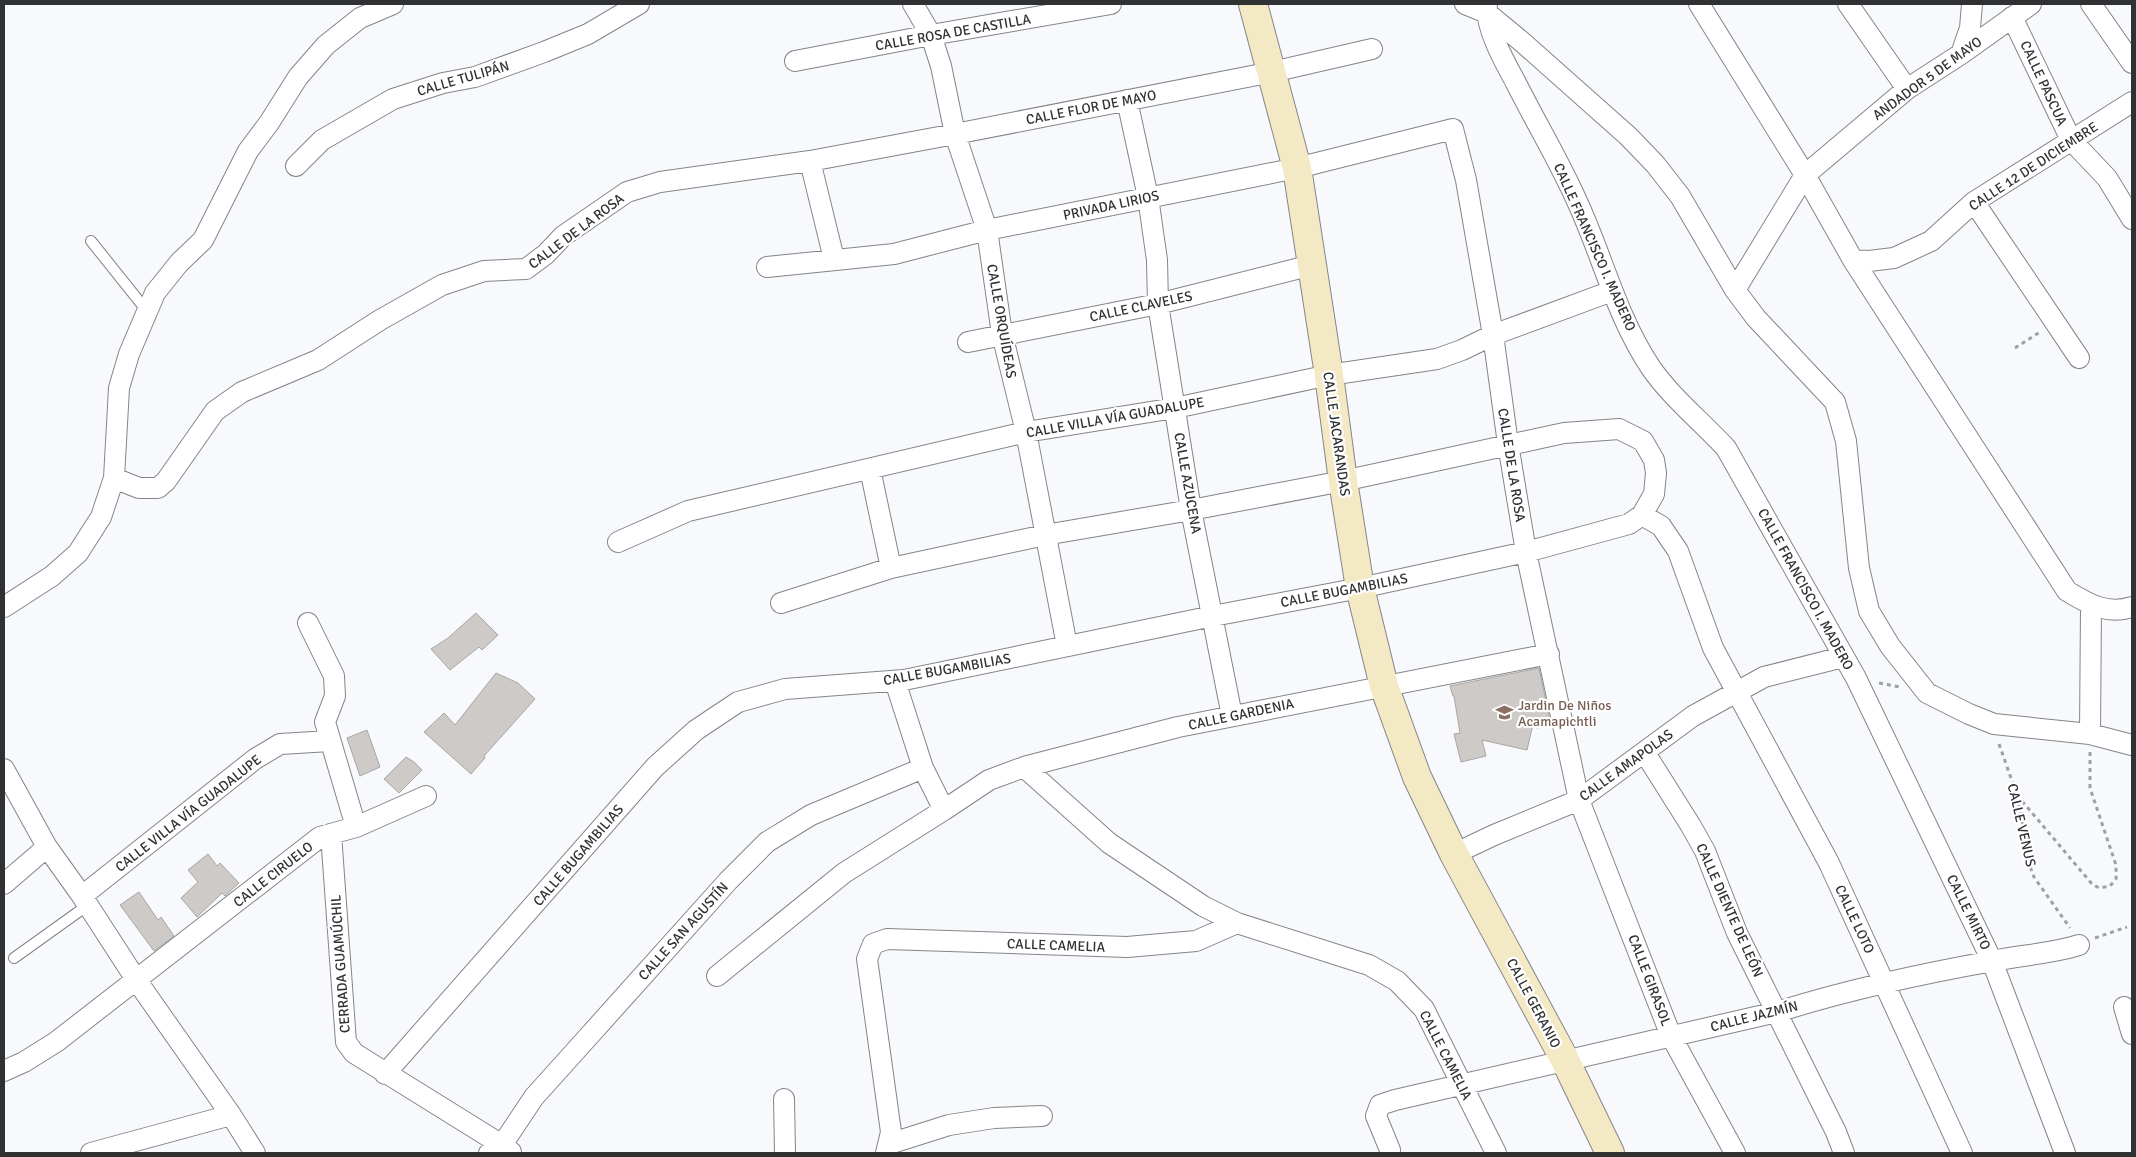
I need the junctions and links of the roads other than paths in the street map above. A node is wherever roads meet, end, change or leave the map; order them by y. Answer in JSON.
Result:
{"nodes":[{"id":1,"x":392,"y":4,"type":"edge"},
{"id":2,"x":639,"y":4,"type":"edge"},
{"id":3,"x":913,"y":4,"type":"edge"},
{"id":4,"x":1111,"y":4,"type":"edge"},
{"id":5,"x":1253,"y":4,"type":"edge"},
{"id":6,"x":1465,"y":4,"type":"edge"},
{"id":7,"x":1699,"y":4,"type":"edge"},
{"id":8,"x":1848,"y":4,"type":"edge"},
{"id":9,"x":1972,"y":4,"type":"edge"},
{"id":10,"x":2030,"y":4,"type":"edge"},
{"id":11,"x":2091,"y":4,"type":"edge"},
{"id":12,"x":1487,"y":8,"type":"edge"},
{"id":13,"x":2012,"y":17,"type":"junction"},
{"id":14,"x":931,"y":34,"type":"junction"},
{"id":15,"x":1372,"y":49,"type":"dead end"},
{"id":16,"x":1961,"y":54,"type":"junction"},
{"id":17,"x":795,"y":61,"type":"dead end"},
{"id":18,"x":2132,"y":63,"type":"edge"},
{"id":19,"x":1272,"y":72,"type":"junction"},
{"id":20,"x":1907,"y":89,"type":"junction"},
{"id":21,"x":1127,"y":100,"type":"junction"},
{"id":22,"x":2132,"y":102,"type":"edge"},
{"id":23,"x":1453,"y":129,"type":"joint"},
{"id":24,"x":956,"y":134,"type":"junction"},
{"id":25,"x":2071,"y":140,"type":"junction"},
{"id":26,"x":810,"y":161,"type":"junction"},
{"id":27,"x":296,"y":166,"type":"dead end"},
{"id":28,"x":1297,"y":168,"type":"junction"},
{"id":29,"x":1805,"y":175,"type":"junction"},
{"id":30,"x":1148,"y":197,"type":"junction"},
{"id":31,"x":1974,"y":202,"type":"junction"},
{"id":32,"x":2132,"y":219,"type":"edge"},
{"id":33,"x":986,"y":230,"type":"junction"},
{"id":34,"x":92,"y":241,"type":"dead end"},
{"id":35,"x":834,"y":259,"type":"junction"},
{"id":36,"x":1853,"y":260,"type":"junction"},
{"id":37,"x":1312,"y":265,"type":"junction"},
{"id":38,"x":767,"y":267,"type":"dead end"},
{"id":39,"x":1734,"y":290,"type":"junction"},
{"id":40,"x":1612,"y":291,"type":"junction"},
{"id":41,"x":1158,"y":304,"type":"junction"},
{"id":42,"x":147,"y":311,"type":"junction"},
{"id":43,"x":1002,"y":334,"type":"junction"},
{"id":44,"x":1493,"y":335,"type":"junction"},
{"id":45,"x":968,"y":342,"type":"dead end"},
{"id":46,"x":2079,"y":358,"type":"dead end"},
{"id":47,"x":1329,"y":375,"type":"junction"},
{"id":48,"x":1175,"y":408,"type":"junction"},
{"id":49,"x":1026,"y":432,"type":"junction"},
{"id":50,"x":1508,"y":444,"type":"junction"},
{"id":51,"x":870,"y":469,"type":"junction"},
{"id":52,"x":114,"y":478,"type":"junction"},
{"id":53,"x":1342,"y":481,"type":"junction"},
{"id":54,"x":1192,"y":510,"type":"junction"},
{"id":55,"x":1635,"y":519,"type":"junction"},
{"id":56,"x":1045,"y":535,"type":"junction"},
{"id":57,"x":618,"y":542,"type":"dead end"},
{"id":58,"x":1526,"y":552,"type":"junction"},
{"id":59,"x":891,"y":568,"type":"junction"},
{"id":60,"x":1360,"y":588,"type":"junction"},
{"id":61,"x":781,"y":603,"type":"dead end"},
{"id":62,"x":4,"y":606,"type":"edge"},
{"id":63,"x":2091,"y":606,"type":"junction"},
{"id":64,"x":2132,"y":607,"type":"edge"},
{"id":65,"x":1213,"y":616,"type":"junction"},
{"id":66,"x":308,"y":623,"type":"dead end"},
{"id":67,"x":1068,"y":646,"type":"junction"},
{"id":68,"x":1549,"y":654,"type":"junction"},
{"id":69,"x":1843,"y":657,"type":"junction"},
{"id":70,"x":1856,"y":678,"type":"joint"},
{"id":71,"x":894,"y":680,"type":"junction"},
{"id":72,"x":1384,"y":686,"type":"junction"},
{"id":73,"x":1736,"y":691,"type":"junction"},
{"id":74,"x":1232,"y":716,"type":"junction"},
{"id":75,"x":2090,"y":734,"type":"junction"},
{"id":76,"x":330,"y":741,"type":"junction"},
{"id":77,"x":2132,"y":745,"type":"edge"},
{"id":78,"x":1645,"y":753,"type":"junction"},
{"id":79,"x":1024,"y":767,"type":"junction"},
{"id":80,"x":923,"y":768,"type":"junction"},
{"id":81,"x":4,"y":769,"type":"edge"},
{"id":82,"x":426,"y":796,"type":"dead end"},
{"id":83,"x":1579,"y":800,"type":"junction"},
{"id":84,"x":944,"y":810,"type":"junction"},
{"id":85,"x":356,"y":827,"type":"junction"},
{"id":86,"x":331,"y":834,"type":"junction"},
{"id":87,"x":47,"y":847,"type":"junction"},
{"id":88,"x":1454,"y":854,"type":"junction"},
{"id":89,"x":4,"y":884,"type":"edge"},
{"id":90,"x":85,"y":900,"type":"junction"},
{"id":91,"x":1236,"y":923,"type":"junction"},
{"id":92,"x":2079,"y":945,"type":"road end"},
{"id":93,"x":14,"y":958,"type":"dead end"},
{"id":94,"x":1992,"y":961,"type":"junction"},
{"id":95,"x":717,"y":976,"type":"dead end"},
{"id":96,"x":137,"y":981,"type":"junction"},
{"id":97,"x":1885,"y":984,"type":"junction"},
{"id":98,"x":2124,"y":1007,"type":"dead end"},
{"id":99,"x":1777,"y":1012,"type":"junction"},
{"id":100,"x":2132,"y":1034,"type":"edge"},
{"id":101,"x":1671,"y":1036,"type":"junction"},
{"id":102,"x":1565,"y":1060,"type":"junction"},
{"id":103,"x":4,"y":1071,"type":"edge"},
{"id":104,"x":385,"y":1074,"type":"junction"},
{"id":105,"x":1461,"y":1085,"type":"junction"},
{"id":106,"x":784,"y":1098,"type":"dead end"},
{"id":107,"x":231,"y":1115,"type":"junction"},
{"id":108,"x":1042,"y":1116,"type":"dead end"},
{"id":109,"x":887,"y":1148,"type":"edge"},
{"id":110,"x":501,"y":1150,"type":"edge"},
{"id":111,"x":1390,"y":1150,"type":"dead end"},
{"id":112,"x":91,"y":1153,"type":"edge"},
{"id":113,"x":255,"y":1153,"type":"edge"},
{"id":114,"x":784,"y":1153,"type":"edge"},
{"id":115,"x":1496,"y":1153,"type":"edge"},
{"id":116,"x":1610,"y":1153,"type":"edge"},
{"id":117,"x":1735,"y":1153,"type":"edge"},
{"id":118,"x":1844,"y":1153,"type":"edge"},
{"id":119,"x":1962,"y":1153,"type":"edge"},
{"id":120,"x":2066,"y":1153,"type":"edge"}],
"edges":[{"from":1,"to":42,"type":"street"},
{"from":2,"to":27,"type":"street","name":"CALLE TULIPÁN"},
{"from":3,"to":14,"type":"street","name":"CALLE ORQUÍDEAS"},
{"from":4,"to":14,"type":"street","name":"CALLE ROSA DE CASTILLA"},
{"from":5,"to":19,"type":"street","name":"CALLE JACARANDAS"},
{"from":6,"to":12,"type":"street"},
{"from":7,"to":29,"type":"street"},
{"from":8,"to":20,"type":"street"},
{"from":9,"to":16,"type":"street"},
{"from":10,"to":13,"type":"street","name":"ANDADOR 5 DE MAYO"},
{"from":11,"to":18,"type":"street"},
{"from":12,"to":39,"type":"street"},
{"from":12,"to":40,"type":"street","name":"CALLE FRANCISCO I. MADERO"},
{"from":13,"to":16,"type":"street","name":"ANDADOR 5 DE MAYO"},
{"from":13,"to":25,"type":"street","name":"CALLE PASCUA"},
{"from":14,"to":17,"type":"street","name":"CALLE ROSA DE CASTILLA"},
{"from":14,"to":24,"type":"street","name":"CALLE ORQUÍDEAS"},
{"from":15,"to":19,"type":"street","name":"CALLE FLOR DE MAYO"},
{"from":16,"to":20,"type":"street","name":"ANDADOR 5 DE MAYO"},
{"from":19,"to":21,"type":"street","name":"CALLE FLOR DE MAYO"},
{"from":19,"to":28,"type":"street","name":"CALLE JACARANDAS"},
{"from":20,"to":29,"type":"street","name":"ANDADOR 5 DE MAYO"},
{"from":21,"to":24,"type":"street","name":"CALLE FLOR DE MAYO"},
{"from":21,"to":30,"type":"street","name":"CALLE AZUCENA"},
{"from":22,"to":25,"type":"street","name":"CALLE 12 DE DICIEMBRE"},
{"from":23,"to":28,"type":"street","name":"PRIVADA LIRIOS"},
{"from":23,"to":44,"type":"street","name":"CALLE DE LA ROSA"},
{"from":24,"to":26,"type":"street","name":"CALLE FLOR DE MAYO"},
{"from":24,"to":33,"type":"street","name":"CALLE ORQUÍDEAS"},
{"from":25,"to":31,"type":"street","name":"CALLE 12 DE DICIEMBRE"},
{"from":25,"to":32,"type":"street","name":"CALLE PASCUA"},
{"from":26,"to":35,"type":"street"},
{"from":26,"to":52,"type":"street","name":"CALLE DE LA ROSA"},
{"from":28,"to":30,"type":"street","name":"PRIVADA LIRIOS"},
{"from":28,"to":37,"type":"street","name":"CALLE JACARANDAS"},
{"from":29,"to":36,"type":"street"},
{"from":29,"to":39,"type":"street","name":"ANDADOR 5 DE MAYO"},
{"from":30,"to":33,"type":"street","name":"PRIVADA LIRIOS"},
{"from":30,"to":41,"type":"street","name":"CALLE AZUCENA"},
{"from":31,"to":36,"type":"street","name":"CALLE 12 DE DICIEMBRE"},
{"from":31,"to":46,"type":"street"},
{"from":33,"to":35,"type":"street","name":"PRIVADA LIRIOS"},
{"from":33,"to":43,"type":"street","name":"CALLE ORQUÍDEAS"},
{"from":34,"to":42,"type":"lane"},
{"from":35,"to":38,"type":"street","name":"PRIVADA LIRIOS"},
{"from":36,"to":63,"type":"street"},
{"from":37,"to":41,"type":"street","name":"CALLE CLAVELES"},
{"from":37,"to":47,"type":"street","name":"CALLE JACARANDAS"},
{"from":39,"to":75,"type":"street"},
{"from":40,"to":44,"type":"street","name":"CALLE VILLA VÍA GUADALUPE"},
{"from":40,"to":69,"type":"street","name":"CALLE FRANCISCO I. MADERO"},
{"from":41,"to":43,"type":"street","name":"CALLE CLAVELES"},
{"from":41,"to":48,"type":"street","name":"CALLE AZUCENA"},
{"from":42,"to":52,"type":"street"},
{"from":43,"to":45,"type":"street","name":"CALLE CLAVELES"},
{"from":43,"to":49,"type":"street","name":"CALLE ORQUÍDEAS"},
{"from":44,"to":47,"type":"street","name":"CALLE VILLA VÍA GUADALUPE"},
{"from":44,"to":50,"type":"street","name":"CALLE DE LA ROSA"},
{"from":47,"to":48,"type":"street","name":"CALLE VILLA VÍA GUADALUPE"},
{"from":47,"to":53,"type":"street","name":"CALLE JACARANDAS"},
{"from":48,"to":49,"type":"street","name":"CALLE VILLA VÍA GUADALUPE"},
{"from":48,"to":54,"type":"street","name":"CALLE AZUCENA"},
{"from":49,"to":51,"type":"street","name":"CALLE VILLA VÍA GUADALUPE"},
{"from":49,"to":56,"type":"street","name":"CALLE ORQUÍDEAS"},
{"from":50,"to":53,"type":"street"},
{"from":50,"to":55,"type":"street"},
{"from":50,"to":58,"type":"street","name":"CALLE DE LA ROSA"},
{"from":51,"to":57,"type":"street","name":"CALLE VILLA VÍA GUADALUPE"},
{"from":51,"to":59,"type":"street"},
{"from":52,"to":62,"type":"street"},
{"from":53,"to":54,"type":"street"},
{"from":53,"to":60,"type":"street","name":"CALLE JACARANDAS"},
{"from":54,"to":56,"type":"street"},
{"from":54,"to":65,"type":"street","name":"CALLE AZUCENA"},
{"from":55,"to":58,"type":"street","name":"CALLE BUGAMBILIAS"},
{"from":55,"to":73,"type":"street"},
{"from":56,"to":59,"type":"street"},
{"from":56,"to":67,"type":"street","name":"CALLE ORQUÍDEAS"},
{"from":58,"to":60,"type":"street","name":"CALLE BUGAMBILIAS"},
{"from":58,"to":68,"type":"street","name":"CALLE DE LA ROSA"},
{"from":59,"to":61,"type":"street"},
{"from":60,"to":65,"type":"street","name":"CALLE BUGAMBILIAS"},
{"from":60,"to":72,"type":"street","name":"CALLE JACARANDAS"},
{"from":63,"to":64,"type":"street"},
{"from":63,"to":75,"type":"street"},
{"from":65,"to":67,"type":"street","name":"CALLE BUGAMBILIAS"},
{"from":65,"to":74,"type":"street","name":"CALLE AZUCENA"},
{"from":66,"to":76,"type":"street"},
{"from":67,"to":71,"type":"street","name":"CALLE BUGAMBILIAS"},
{"from":68,"to":72,"type":"street","name":"CALLE GARDENIA"},
{"from":68,"to":83,"type":"street","name":"CALLE DE LA ROSA"},
{"from":69,"to":70,"type":"street","name":"CALLE FRANCISCO I. MADERO"},
{"from":69,"to":73,"type":"street","name":"CALLE AMAPOLAS"},
{"from":70,"to":94,"type":"street","name":"CALLE MIRTO"},
{"from":71,"to":80,"type":"street"},
{"from":71,"to":104,"type":"street","name":"CALLE BUGAMBILIAS"},
{"from":72,"to":74,"type":"street","name":"CALLE GARDENIA"},
{"from":72,"to":88,"type":"street","name":"CALLE JACARANDAS"},
{"from":73,"to":78,"type":"street","name":"CALLE AMAPOLAS"},
{"from":73,"to":97,"type":"street","name":"CALLE LOTO"},
{"from":74,"to":79,"type":"street","name":"CALLE GARDENIA"},
{"from":75,"to":77,"type":"street"},
{"from":76,"to":85,"type":"street"},
{"from":76,"to":90,"type":"street","name":"CALLE VILLA VÍA GUADALUPE"},
{"from":78,"to":83,"type":"street","name":"CALLE AMAPOLAS"},
{"from":78,"to":99,"type":"street","name":"CALLE DIENTE DE LEÓN"},
{"from":79,"to":84,"type":"street","name":"CALLE GARDENIA"},
{"from":79,"to":91,"type":"street","name":"CALLE CAMELIA"},
{"from":80,"to":84,"type":"street"},
{"from":80,"to":110,"type":"street","name":"CALLE SAN AGUSTÍN"},
{"from":81,"to":87,"type":"street"},
{"from":82,"to":85,"type":"street","name":"CALLE CIRUELO"},
{"from":83,"to":88,"type":"street","name":"CALLE AMAPOLAS"},
{"from":83,"to":101,"type":"street","name":"CALLE GIRASOL"},
{"from":84,"to":95,"type":"street","name":"CALLE GARDENIA"},
{"from":85,"to":86,"type":"street","name":"CALLE CIRUELO"},
{"from":86,"to":96,"type":"street","name":"CALLE CIRUELO"},
{"from":86,"to":104,"type":"street","name":"CERRADA GUAMÚCHIL"},
{"from":87,"to":89,"type":"street"},
{"from":87,"to":90,"type":"street"},
{"from":88,"to":102,"type":"street","name":"CALLE GERANIO"},
{"from":90,"to":93,"type":"lane","name":"CALLE VILLA VÍA GUADALUPE"},
{"from":90,"to":96,"type":"street"},
{"from":91,"to":105,"type":"street","name":"CALLE CAMELIA"},
{"from":91,"to":109,"type":"street","name":"CALLE CAMELIA"},
{"from":92,"to":94,"type":"street","name":"CALLE JAZMÍN"},
{"from":94,"to":97,"type":"street","name":"CALLE JAZMÍN"},
{"from":94,"to":120,"type":"street","name":"CALLE MIRTO"},
{"from":96,"to":103,"type":"street","name":"CALLE CIRUELO"},
{"from":96,"to":107,"type":"street"},
{"from":97,"to":99,"type":"street","name":"CALLE JAZMÍN"},
{"from":97,"to":119,"type":"street","name":"CALLE LOTO"},
{"from":98,"to":100,"type":"street"},
{"from":99,"to":101,"type":"street","name":"CALLE JAZMÍN"},
{"from":99,"to":118,"type":"street","name":"CALLE DIENTE DE LEÓN"},
{"from":101,"to":102,"type":"street","name":"CALLE JAZMÍN"},
{"from":101,"to":117,"type":"street","name":"CALLE GIRASOL"},
{"from":102,"to":105,"type":"street","name":"CALLE JAZMÍN"},
{"from":102,"to":116,"type":"street","name":"CALLE GERANIO"},
{"from":104,"to":110,"type":"street","name":"CERRADA GUAMÚCHIL"},
{"from":105,"to":111,"type":"street","name":"CALLE JAZMÍN"},
{"from":105,"to":115,"type":"street","name":"CALLE CAMELIA"},
{"from":106,"to":114,"type":"street"},
{"from":107,"to":112,"type":"street"},
{"from":107,"to":113,"type":"street"},
{"from":108,"to":109,"type":"street"}]}
